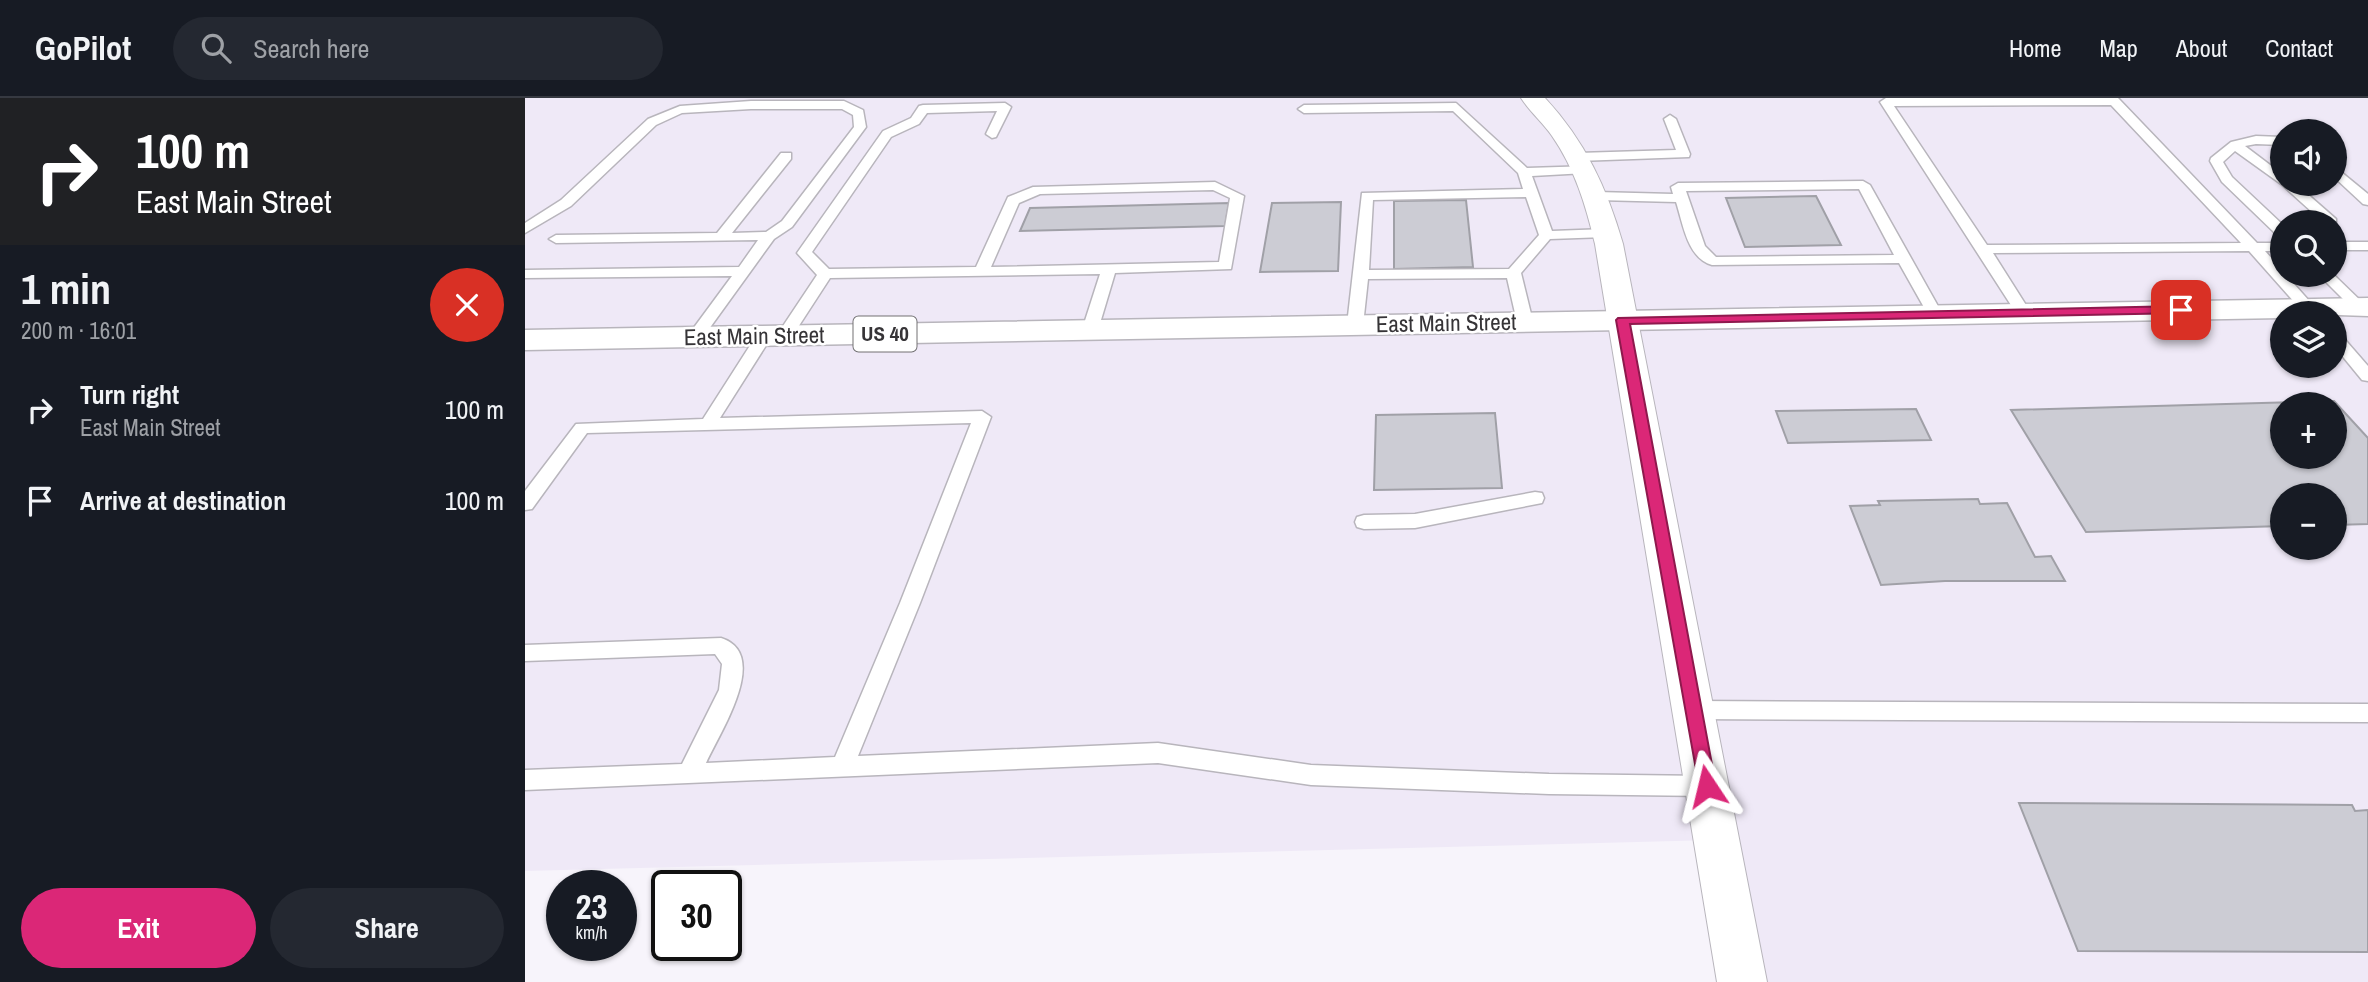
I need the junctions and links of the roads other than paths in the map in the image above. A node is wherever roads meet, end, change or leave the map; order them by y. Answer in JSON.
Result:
{"nodes":[{"id":1,"x":1532,"y":98,"type":"edge"},
{"id":2,"x":1304,"y":109,"type":"dead end"},
{"id":3,"x":1670,"y":119,"type":"dead end"},
{"id":4,"x":992,"y":134,"type":"dead end"},
{"id":5,"x":2270,"y":141,"type":"edge"},
{"id":6,"x":2235,"y":145,"type":"junction"},
{"id":7,"x":786,"y":156,"type":"dead end"},
{"id":8,"x":1582,"y":163,"type":"junction"},
{"id":9,"x":2270,"y":171,"type":"edge"},
{"id":10,"x":1524,"y":172,"type":"junction"},
{"id":11,"x":2347,"y":182,"type":"edge"},
{"id":12,"x":1533,"y":193,"type":"junction"},
{"id":13,"x":1597,"y":196,"type":"junction"},
{"id":14,"x":2302,"y":196,"type":"edge"},
{"id":15,"x":1681,"y":198,"type":"junction"},
{"id":16,"x":2368,"y":201,"type":"edge"},
{"id":17,"x":2317,"y":210,"type":"edge"},
{"id":18,"x":2270,"y":220,"type":"edge"},
{"id":19,"x":525,"y":229,"type":"edge"},
{"id":20,"x":1606,"y":233,"type":"junction"},
{"id":21,"x":1546,"y":235,"type":"junction"},
{"id":22,"x":2347,"y":235,"type":"edge"},
{"id":23,"x":769,"y":236,"type":"junction"},
{"id":24,"x":721,"y":237,"type":"junction"},
{"id":25,"x":556,"y":239,"type":"dead end"},
{"id":26,"x":2362,"y":246,"type":"edge"},
{"id":27,"x":2253,"y":247,"type":"junction"},
{"id":28,"x":2270,"y":247,"type":"edge"},
{"id":29,"x":1983,"y":249,"type":"junction"},
{"id":30,"x":1905,"y":259,"type":"junction"},
{"id":31,"x":1109,"y":269,"type":"junction"},
{"id":32,"x":744,"y":271,"type":"junction"},
{"id":33,"x":981,"y":272,"type":"junction"},
{"id":34,"x":1513,"y":273,"type":"junction"},
{"id":35,"x":525,"y":274,"type":"edge"},
{"id":36,"x":825,"y":274,"type":"junction"},
{"id":37,"x":1361,"y":275,"type":"junction"},
{"id":38,"x":2340,"y":287,"type":"edge"},
{"id":39,"x":2301,"y":301,"type":"edge"},
{"id":40,"x":2364,"y":307,"type":"edge"},
{"id":41,"x":2270,"y":311,"type":"edge"},
{"id":42,"x":2022,"y":313,"type":"junction"},
{"id":43,"x":1935,"y":315,"type":"junction"},
{"id":44,"x":1623,"y":320,"type":"junction"},
{"id":45,"x":1525,"y":322,"type":"junction"},
{"id":46,"x":1355,"y":325,"type":"junction"},
{"id":47,"x":1090,"y":330,"type":"junction"},
{"id":48,"x":775,"y":336,"type":"junction"},
{"id":49,"x":695,"y":337,"type":"junction"},
{"id":50,"x":525,"y":340,"type":"edge"},
{"id":51,"x":2347,"y":352,"type":"edge"},
{"id":52,"x":2368,"y":376,"type":"edge"},
{"id":53,"x":708,"y":424,"type":"junction"},
{"id":54,"x":1535,"y":498,"type":"dead end"},
{"id":55,"x":525,"y":503,"type":"edge"},
{"id":56,"x":1364,"y":522,"type":"dead end"},
{"id":57,"x":525,"y":653,"type":"edge"},
{"id":58,"x":1693,"y":710,"type":"junction"},
{"id":59,"x":2368,"y":713,"type":"edge"},
{"id":60,"x":842,"y":767,"type":"junction"},
{"id":61,"x":689,"y":774,"type":"junction"},
{"id":62,"x":525,"y":780,"type":"edge"},
{"id":63,"x":1707,"y":786,"type":"junction"},
{"id":64,"x":1742,"y":982,"type":"edge"}],
"edges":[{"from":1,"to":8,"type":"street"},
{"from":2,"to":10,"type":"lane"},
{"from":3,"to":8,"type":"lane"},
{"from":4,"to":36,"type":"lane"},
{"from":5,"to":6,"type":"lane"},
{"from":6,"to":9,"type":"lane"},
{"from":6,"to":18,"type":"lane"},
{"from":7,"to":24,"type":"lane"},
{"from":8,"to":10,"type":"lane"},
{"from":8,"to":13,"type":"street"},
{"from":10,"to":12,"type":"lane"},
{"from":11,"to":16,"type":"lane"},
{"from":12,"to":21,"type":"lane"},
{"from":12,"to":37,"type":"lane"},
{"from":13,"to":15,"type":"lane"},
{"from":13,"to":20,"type":"street"},
{"from":14,"to":17,"type":"lane"},
{"from":15,"to":30,"type":"lane"},
{"from":15,"to":30,"type":"lane"},
{"from":19,"to":23,"type":"lane"},
{"from":20,"to":21,"type":"lane"},
{"from":20,"to":44,"type":"street"},
{"from":21,"to":34,"type":"lane"},
{"from":22,"to":26,"type":"lane"},
{"from":23,"to":24,"type":"lane"},
{"from":23,"to":32,"type":"lane"},
{"from":24,"to":25,"type":"lane"},
{"from":27,"to":28,"type":"lane"},
{"from":27,"to":29,"type":"lane"},
{"from":27,"to":29,"type":"lane"},
{"from":27,"to":39,"type":"lane"},
{"from":29,"to":42,"type":"lane"},
{"from":30,"to":43,"type":"lane"},
{"from":31,"to":33,"type":"lane"},
{"from":31,"to":33,"type":"lane"},
{"from":31,"to":47,"type":"lane"},
{"from":32,"to":35,"type":"lane"},
{"from":32,"to":49,"type":"lane"},
{"from":33,"to":36,"type":"lane"},
{"from":34,"to":37,"type":"lane"},
{"from":34,"to":45,"type":"lane"},
{"from":36,"to":48,"type":"lane"},
{"from":37,"to":46,"type":"lane"},
{"from":38,"to":40,"type":"lane"},
{"from":41,"to":42,"type":"main road","name":"East Main Street","number":"US 40"},
{"from":42,"to":43,"type":"main road","name":"East Main Street","number":"US 40"},
{"from":43,"to":44,"type":"main road","name":"East Main Street","number":"US 40"},
{"from":44,"to":45,"type":"main road","name":"East Main Street","number":"US 40"},
{"from":44,"to":58,"type":"street"},
{"from":45,"to":46,"type":"main road","name":"East Main Street","number":"US 40"},
{"from":46,"to":47,"type":"main road","name":"East Main Street","number":"US 40"},
{"from":47,"to":48,"type":"main road","name":"East Main Street","number":"US 40"},
{"from":48,"to":49,"type":"main road","name":"East Main Street","number":"US 40"},
{"from":48,"to":53,"type":"lane"},
{"from":49,"to":50,"type":"main road","name":"East Main Street","number":"US 40"},
{"from":51,"to":52,"type":"lane"},
{"from":53,"to":55,"type":"lane"},
{"from":53,"to":60,"type":"lane"},
{"from":54,"to":56,"type":"lane"},
{"from":57,"to":61,"type":"lane"},
{"from":58,"to":59,"type":"lane"},
{"from":58,"to":63,"type":"street"},
{"from":60,"to":61,"type":"lane"},
{"from":60,"to":63,"type":"lane"},
{"from":61,"to":62,"type":"lane"},
{"from":63,"to":64,"type":"street"}]}
